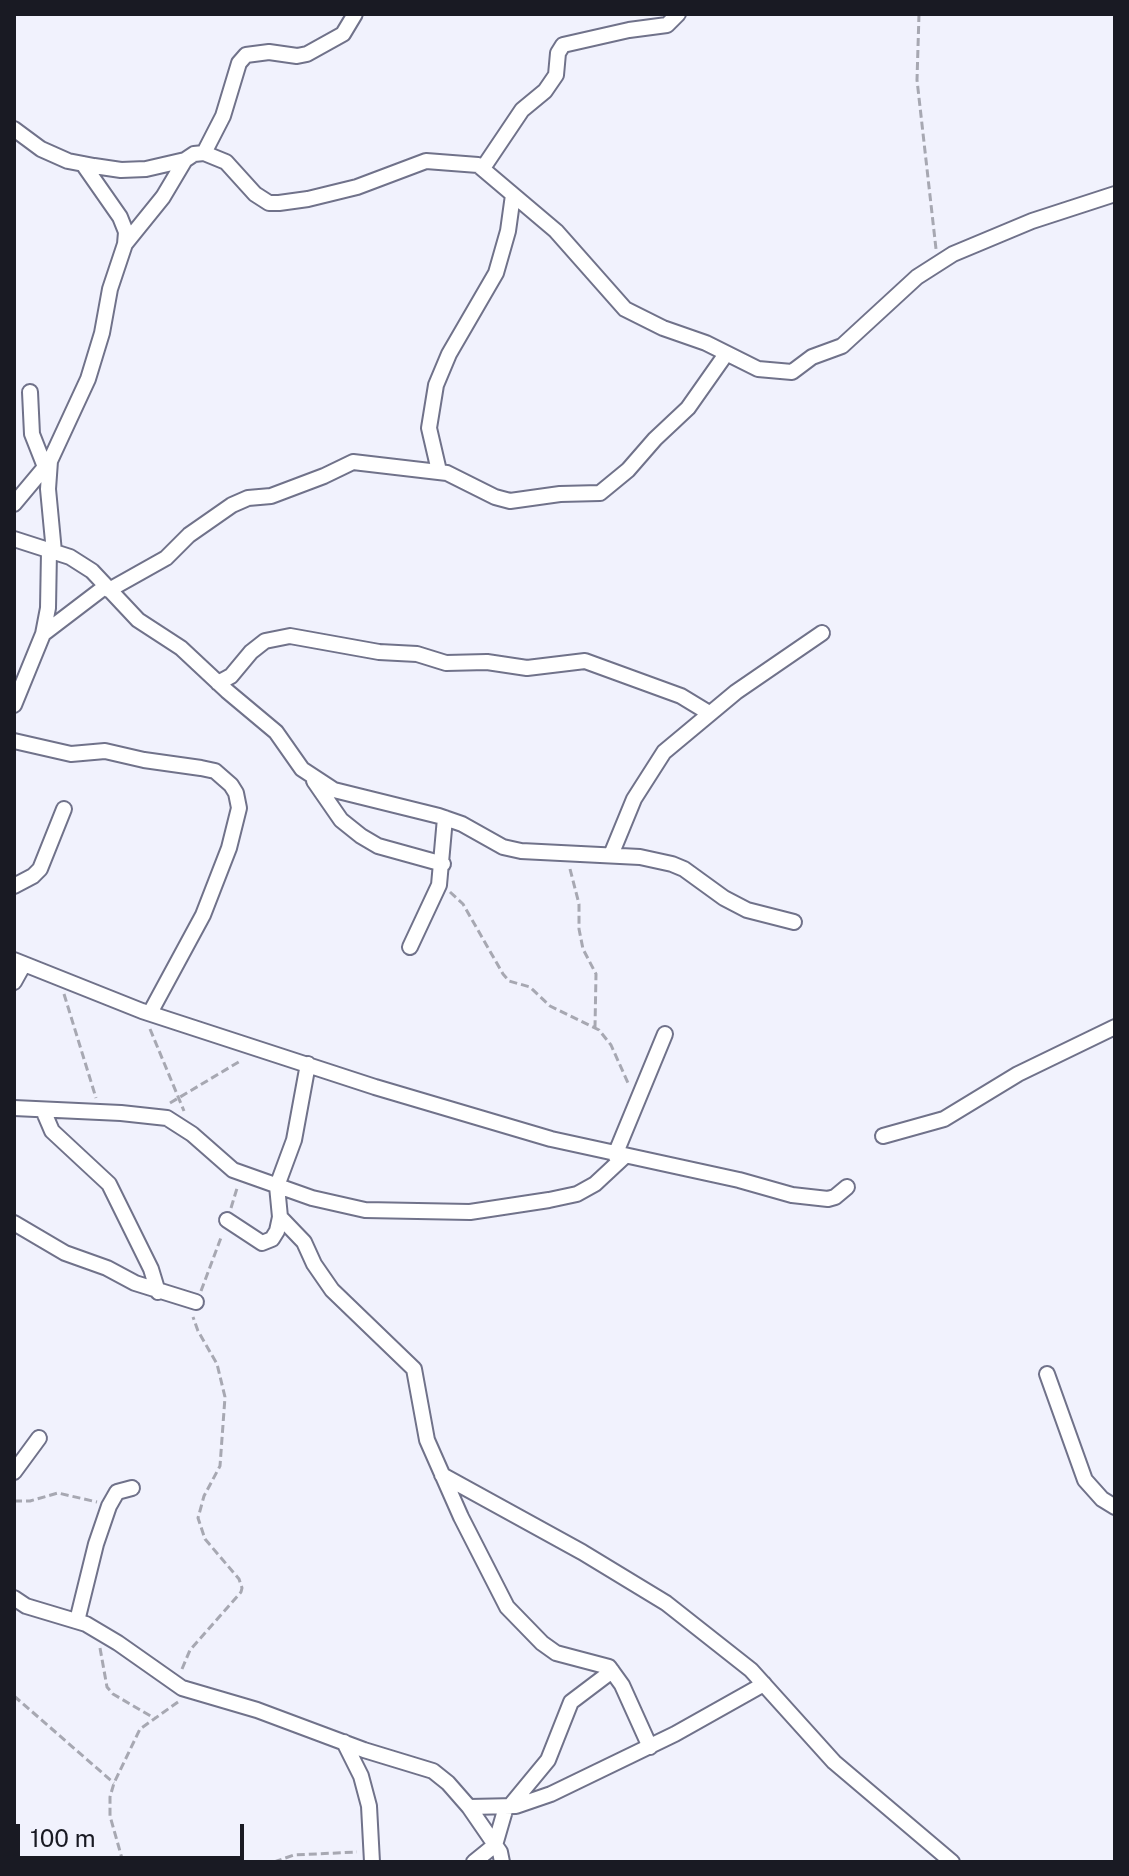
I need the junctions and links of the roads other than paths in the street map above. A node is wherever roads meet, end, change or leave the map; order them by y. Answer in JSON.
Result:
{"nodes":[{"id":1,"x":355,"y":14,"type":"edge"},
{"id":2,"x":678,"y":14,"type":"edge"},
{"id":3,"x":14,"y":129,"type":"edge"},
{"id":4,"x":204,"y":153,"type":"junction"},
{"id":5,"x":185,"y":160,"type":"junction"},
{"id":6,"x":83,"y":164,"type":"junction"},
{"id":7,"x":483,"y":168,"type":"junction"},
{"id":8,"x":1115,"y":194,"type":"edge"},
{"id":9,"x":513,"y":195,"type":"junction"},
{"id":10,"x":125,"y":244,"type":"junction"},
{"id":11,"x":726,"y":354,"type":"junction"},
{"id":12,"x":30,"y":392,"type":"dead end"},
{"id":13,"x":48,"y":464,"type":"junction"},
{"id":14,"x":439,"y":471,"type":"junction"},
{"id":15,"x":14,"y":504,"type":"edge"},
{"id":16,"x":14,"y":539,"type":"edge"},
{"id":17,"x":52,"y":551,"type":"junction"},
{"id":18,"x":107,"y":588,"type":"junction"},
{"id":19,"x":822,"y":633,"type":"dead end"},
{"id":20,"x":43,"y":634,"type":"junction"},
{"id":21,"x":218,"y":683,"type":"junction"},
{"id":22,"x":14,"y":705,"type":"edge"},
{"id":23,"x":709,"y":713,"type":"junction"},
{"id":24,"x":14,"y":741,"type":"edge"},
{"id":25,"x":310,"y":776,"type":"junction"},
{"id":26,"x":64,"y":809,"type":"dead end"},
{"id":27,"x":445,"y":818,"type":"junction"},
{"id":28,"x":611,"y":855,"type":"junction"},
{"id":29,"x":443,"y":864,"type":"junction"},
{"id":30,"x":14,"y":886,"type":"edge"},
{"id":31,"x":794,"y":922,"type":"dead end"},
{"id":32,"x":410,"y":947,"type":"dead end"},
{"id":33,"x":19,"y":962,"type":"edge"},
{"id":34,"x":14,"y":982,"type":"edge"},
{"id":35,"x":146,"y":1012,"type":"junction"},
{"id":36,"x":1115,"y":1027,"type":"edge"},
{"id":37,"x":665,"y":1034,"type":"dead end"},
{"id":38,"x":308,"y":1064,"type":"junction"},
{"id":39,"x":14,"y":1108,"type":"edge"},
{"id":40,"x":43,"y":1110,"type":"junction"},
{"id":41,"x":883,"y":1136,"type":"dead end"},
{"id":42,"x":620,"y":1156,"type":"junction"},
{"id":43,"x":277,"y":1186,"type":"junction"},
{"id":44,"x":847,"y":1187,"type":"dead end"},
{"id":45,"x":280,"y":1217,"type":"junction"},
{"id":46,"x":227,"y":1220,"type":"road end"},
{"id":47,"x":14,"y":1223,"type":"edge"},
{"id":48,"x":158,"y":1292,"type":"junction"},
{"id":49,"x":196,"y":1302,"type":"road end"},
{"id":50,"x":1047,"y":1374,"type":"dead end"},
{"id":51,"x":39,"y":1438,"type":"dead end"},
{"id":52,"x":14,"y":1472,"type":"edge"},
{"id":53,"x":442,"y":1475,"type":"junction"},
{"id":54,"x":132,"y":1488,"type":"dead end"},
{"id":55,"x":1115,"y":1507,"type":"edge"},
{"id":56,"x":14,"y":1598,"type":"edge"},
{"id":57,"x":77,"y":1621,"type":"junction"},
{"id":58,"x":612,"y":1671,"type":"junction"},
{"id":59,"x":764,"y":1684,"type":"junction"},
{"id":60,"x":344,"y":1742,"type":"junction"},
{"id":61,"x":650,"y":1747,"type":"junction"},
{"id":62,"x":469,"y":1807,"type":"junction"},
{"id":63,"x":508,"y":1807,"type":"junction"},
{"id":64,"x":495,"y":1845,"type":"junction"},
{"id":65,"x":372,"y":1857,"type":"edge"},
{"id":66,"x":474,"y":1862,"type":"edge"},
{"id":67,"x":502,"y":1862,"type":"edge"},
{"id":68,"x":952,"y":1862,"type":"edge"}],
"edges":[{"from":1,"to":4,"type":"street"},
{"from":2,"to":7,"type":"street"},
{"from":3,"to":6,"type":"street"},
{"from":4,"to":5,"type":"street"},
{"from":4,"to":7,"type":"street"},
{"from":5,"to":6,"type":"street"},
{"from":5,"to":10,"type":"street"},
{"from":6,"to":10,"type":"street"},
{"from":7,"to":9,"type":"street"},
{"from":8,"to":11,"type":"street"},
{"from":9,"to":11,"type":"street"},
{"from":9,"to":14,"type":"street"},
{"from":10,"to":13,"type":"street"},
{"from":11,"to":14,"type":"street"},
{"from":12,"to":13,"type":"street"},
{"from":13,"to":15,"type":"street"},
{"from":13,"to":17,"type":"street"},
{"from":14,"to":18,"type":"street"},
{"from":16,"to":17,"type":"street"},
{"from":17,"to":18,"type":"street"},
{"from":17,"to":20,"type":"street"},
{"from":18,"to":20,"type":"street"},
{"from":18,"to":21,"type":"street"},
{"from":19,"to":23,"type":"street"},
{"from":20,"to":22,"type":"street"},
{"from":21,"to":23,"type":"street"},
{"from":21,"to":25,"type":"street"},
{"from":23,"to":28,"type":"street"},
{"from":24,"to":35,"type":"street"},
{"from":25,"to":27,"type":"street"},
{"from":25,"to":29,"type":"street"},
{"from":26,"to":30,"type":"street"},
{"from":27,"to":28,"type":"street"},
{"from":27,"to":29,"type":"street"},
{"from":28,"to":31,"type":"street"},
{"from":29,"to":32,"type":"street"},
{"from":33,"to":34,"type":"street"},
{"from":33,"to":35,"type":"street"},
{"from":35,"to":38,"type":"street"},
{"from":36,"to":41,"type":"street"},
{"from":37,"to":42,"type":"street"},
{"from":38,"to":42,"type":"street"},
{"from":38,"to":43,"type":"street"},
{"from":39,"to":40,"type":"street"},
{"from":40,"to":43,"type":"street"},
{"from":40,"to":48,"type":"street"},
{"from":42,"to":43,"type":"street"},
{"from":42,"to":44,"type":"street"},
{"from":43,"to":45,"type":"street"},
{"from":45,"to":46,"type":"street"},
{"from":45,"to":53,"type":"street"},
{"from":47,"to":48,"type":"street"},
{"from":48,"to":49,"type":"street"},
{"from":50,"to":55,"type":"street"},
{"from":51,"to":52,"type":"street"},
{"from":53,"to":58,"type":"street"},
{"from":53,"to":59,"type":"street"},
{"from":54,"to":57,"type":"street"},
{"from":56,"to":57,"type":"street"},
{"from":57,"to":60,"type":"street"},
{"from":58,"to":61,"type":"street"},
{"from":58,"to":63,"type":"street"},
{"from":59,"to":61,"type":"street"},
{"from":59,"to":68,"type":"street"},
{"from":60,"to":62,"type":"street"},
{"from":60,"to":65,"type":"street"},
{"from":61,"to":63,"type":"street"},
{"from":62,"to":63,"type":"street"},
{"from":62,"to":64,"type":"street"},
{"from":63,"to":64,"type":"street"},
{"from":64,"to":66,"type":"street"},
{"from":64,"to":67,"type":"street"}]}
